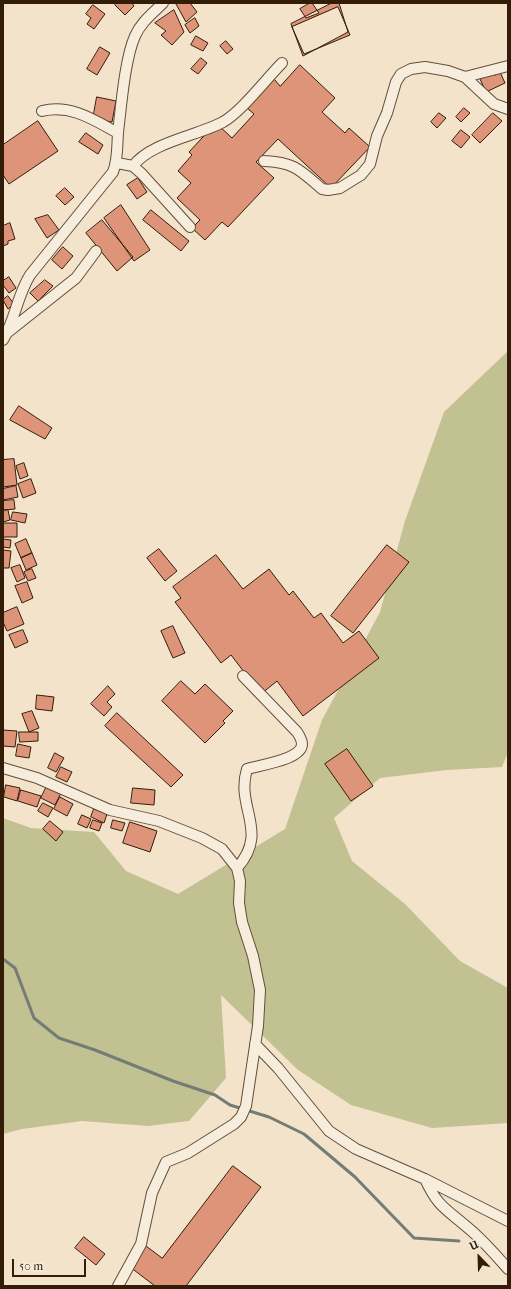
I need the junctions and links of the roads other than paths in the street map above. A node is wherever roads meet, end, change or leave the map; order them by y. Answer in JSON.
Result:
{"nodes":[{"id":1,"x":163,"y":3,"type":"edge"},
{"id":2,"x":282,"y":62,"type":"dead end"},
{"id":3,"x":508,"y":66,"type":"edge"},
{"id":4,"x":465,"y":77,"type":"junction"},
{"id":5,"x":508,"y":109,"type":"edge"},
{"id":6,"x":42,"y":111,"type":"dead end"},
{"id":7,"x":118,"y":133,"type":"junction"},
{"id":8,"x":264,"y":161,"type":"dead end"},
{"id":9,"x":117,"y":163,"type":"junction"},
{"id":10,"x":133,"y":166,"type":"junction"},
{"id":11,"x":190,"y":227,"type":"dead end"},
{"id":12,"x":96,"y":251,"type":"dead end"},
{"id":13,"x":5,"y":336,"type":"edge"},
{"id":14,"x":243,"y":676,"type":"dead end"},
{"id":15,"x":3,"y":768,"type":"edge"},
{"id":16,"x":238,"y":868,"type":"junction"},
{"id":17,"x":255,"y":1044,"type":"junction"},
{"id":18,"x":425,"y":1179,"type":"junction"},
{"id":19,"x":508,"y":1221,"type":"edge"},
{"id":20,"x":508,"y":1269,"type":"edge"},
{"id":21,"x":118,"y":1286,"type":"edge"}],
"edges":[{"from":1,"to":7,"type":"street"},
{"from":2,"to":10,"type":"street"},
{"from":3,"to":4,"type":"street"},
{"from":4,"to":5,"type":"street"},
{"from":4,"to":8,"type":"street"},
{"from":6,"to":7,"type":"street"},
{"from":7,"to":9,"type":"street"},
{"from":9,"to":10,"type":"street"},
{"from":9,"to":13,"type":"street"},
{"from":10,"to":11,"type":"street"},
{"from":12,"to":13,"type":"street"},
{"from":14,"to":16,"type":"street"},
{"from":15,"to":16,"type":"street"},
{"from":16,"to":17,"type":"street"},
{"from":17,"to":18,"type":"street"},
{"from":17,"to":21,"type":"street"},
{"from":18,"to":19,"type":"street"},
{"from":18,"to":20,"type":"street"}]}
